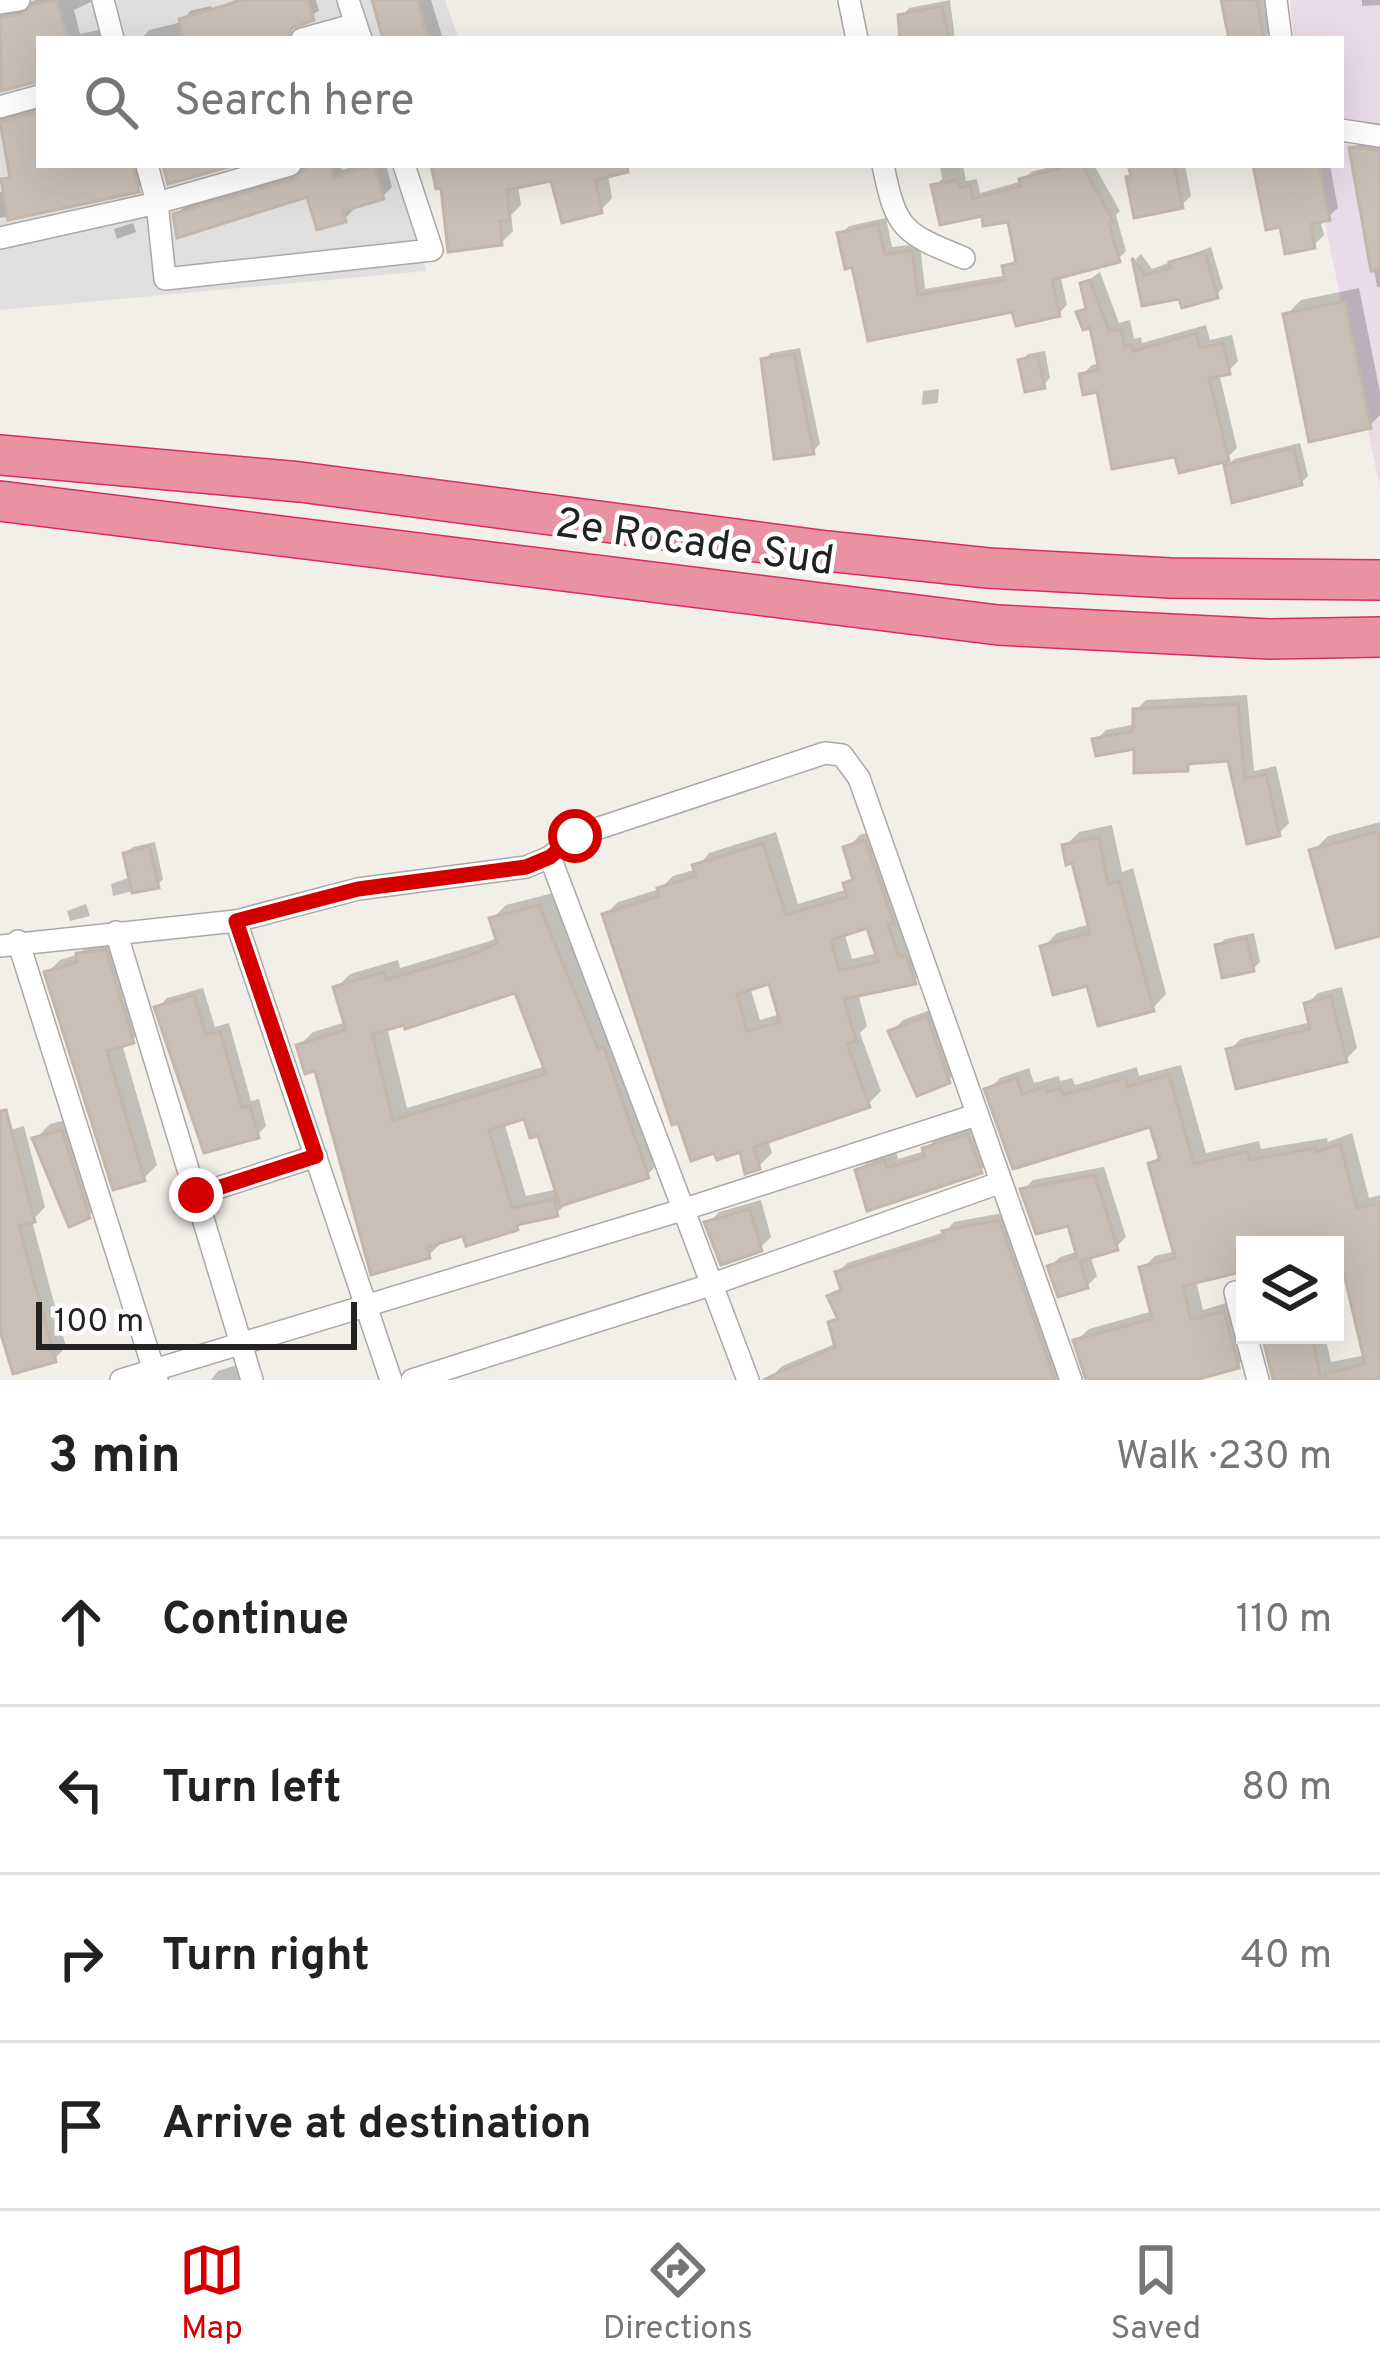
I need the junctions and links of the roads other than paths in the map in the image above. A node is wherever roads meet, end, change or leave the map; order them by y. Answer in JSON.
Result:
{"nodes":[{"id":1,"x":19,"y":0,"type":"edge"},
{"id":2,"x":103,"y":0,"type":"edge"},
{"id":3,"x":348,"y":0,"type":"edge"},
{"id":4,"x":849,"y":0,"type":"edge"},
{"id":5,"x":1276,"y":0,"type":"edge"},
{"id":6,"x":0,"y":3,"type":"edge"},
{"id":7,"x":359,"y":32,"type":"edge"},
{"id":8,"x":112,"y":36,"type":"edge"},
{"id":9,"x":326,"y":36,"type":"edge"},
{"id":10,"x":856,"y":36,"type":"edge"},
{"id":11,"x":1281,"y":36,"type":"edge"},
{"id":12,"x":36,"y":97,"type":"edge"},
{"id":13,"x":0,"y":107,"type":"edge"},
{"id":14,"x":1344,"y":130,"type":"edge"},
{"id":15,"x":1380,"y":136,"type":"edge"},
{"id":16,"x":148,"y":168,"type":"edge"},
{"id":17,"x":280,"y":168,"type":"edge"},
{"id":18,"x":405,"y":168,"type":"edge"},
{"id":19,"x":884,"y":168,"type":"edge"},
{"id":20,"x":158,"y":203,"type":"junction"},
{"id":21,"x":0,"y":238,"type":"edge"},
{"id":22,"x":964,"y":258,"type":"dead end"},
{"id":23,"x":0,"y":455,"type":"edge"},
{"id":24,"x":0,"y":503,"type":"edge"},
{"id":25,"x":1380,"y":580,"type":"edge"},
{"id":26,"x":1380,"y":637,"type":"edge"},
{"id":27,"x":550,"y":857,"type":"junction"},
{"id":28,"x":236,"y":921,"type":"junction"},
{"id":29,"x":116,"y":932,"type":"junction"},
{"id":30,"x":9,"y":944,"type":"edge"},
{"id":31,"x":976,"y":1114,"type":"junction"},
{"id":32,"x":316,"y":1156,"type":"junction"},
{"id":33,"x":999,"y":1183,"type":"junction"},
{"id":34,"x":196,"y":1195,"type":"junction"},
{"id":35,"x":685,"y":1209,"type":"junction"},
{"id":36,"x":710,"y":1286,"type":"junction"},
{"id":37,"x":1234,"y":1292,"type":"dead end"},
{"id":38,"x":1236,"y":1299,"type":"edge"},
{"id":39,"x":366,"y":1305,"type":"junction"},
{"id":40,"x":241,"y":1344,"type":"junction"},
{"id":41,"x":1248,"y":1344,"type":"edge"},
{"id":42,"x":155,"y":1376,"type":"edge"},
{"id":43,"x":121,"y":1380,"type":"edge"},
{"id":44,"x":252,"y":1380,"type":"edge"},
{"id":45,"x":391,"y":1380,"type":"edge"},
{"id":46,"x":412,"y":1380,"type":"edge"},
{"id":47,"x":748,"y":1380,"type":"edge"},
{"id":48,"x":1071,"y":1380,"type":"edge"},
{"id":49,"x":1258,"y":1380,"type":"edge"}],
"edges":[{"from":1,"to":6,"type":"street"},
{"from":2,"to":8,"type":"street"},
{"from":3,"to":7,"type":"street"},
{"from":4,"to":10,"type":"street"},
{"from":5,"to":11,"type":"street"},
{"from":7,"to":9,"type":"street"},
{"from":12,"to":13,"type":"street"},
{"from":14,"to":15,"type":"street"},
{"from":16,"to":20,"type":"street"},
{"from":17,"to":20,"type":"street"},
{"from":18,"to":20,"type":"street"},
{"from":19,"to":22,"type":"street"},
{"from":20,"to":21,"type":"street"},
{"from":23,"to":25,"type":"highway","name":"2e Rocade Sud"},
{"from":24,"to":26,"type":"highway","name":"2e Rocade Sud"},
{"from":27,"to":28,"type":"street"},
{"from":27,"to":31,"type":"street"},
{"from":27,"to":35,"type":"street"},
{"from":28,"to":29,"type":"street"},
{"from":28,"to":32,"type":"street"},
{"from":29,"to":30,"type":"street"},
{"from":29,"to":34,"type":"street"},
{"from":30,"to":42,"type":"street"},
{"from":31,"to":33,"type":"street"},
{"from":31,"to":35,"type":"street"},
{"from":32,"to":34,"type":"street"},
{"from":32,"to":39,"type":"street"},
{"from":33,"to":36,"type":"street"},
{"from":33,"to":48,"type":"street"},
{"from":34,"to":40,"type":"street"},
{"from":35,"to":36,"type":"street"},
{"from":35,"to":39,"type":"street"},
{"from":36,"to":46,"type":"street"},
{"from":36,"to":47,"type":"street"},
{"from":37,"to":38,"type":"street"},
{"from":39,"to":40,"type":"street"},
{"from":39,"to":45,"type":"street"},
{"from":40,"to":42,"type":"street"},
{"from":40,"to":44,"type":"street"},
{"from":41,"to":49,"type":"street"},
{"from":42,"to":43,"type":"street"}]}
